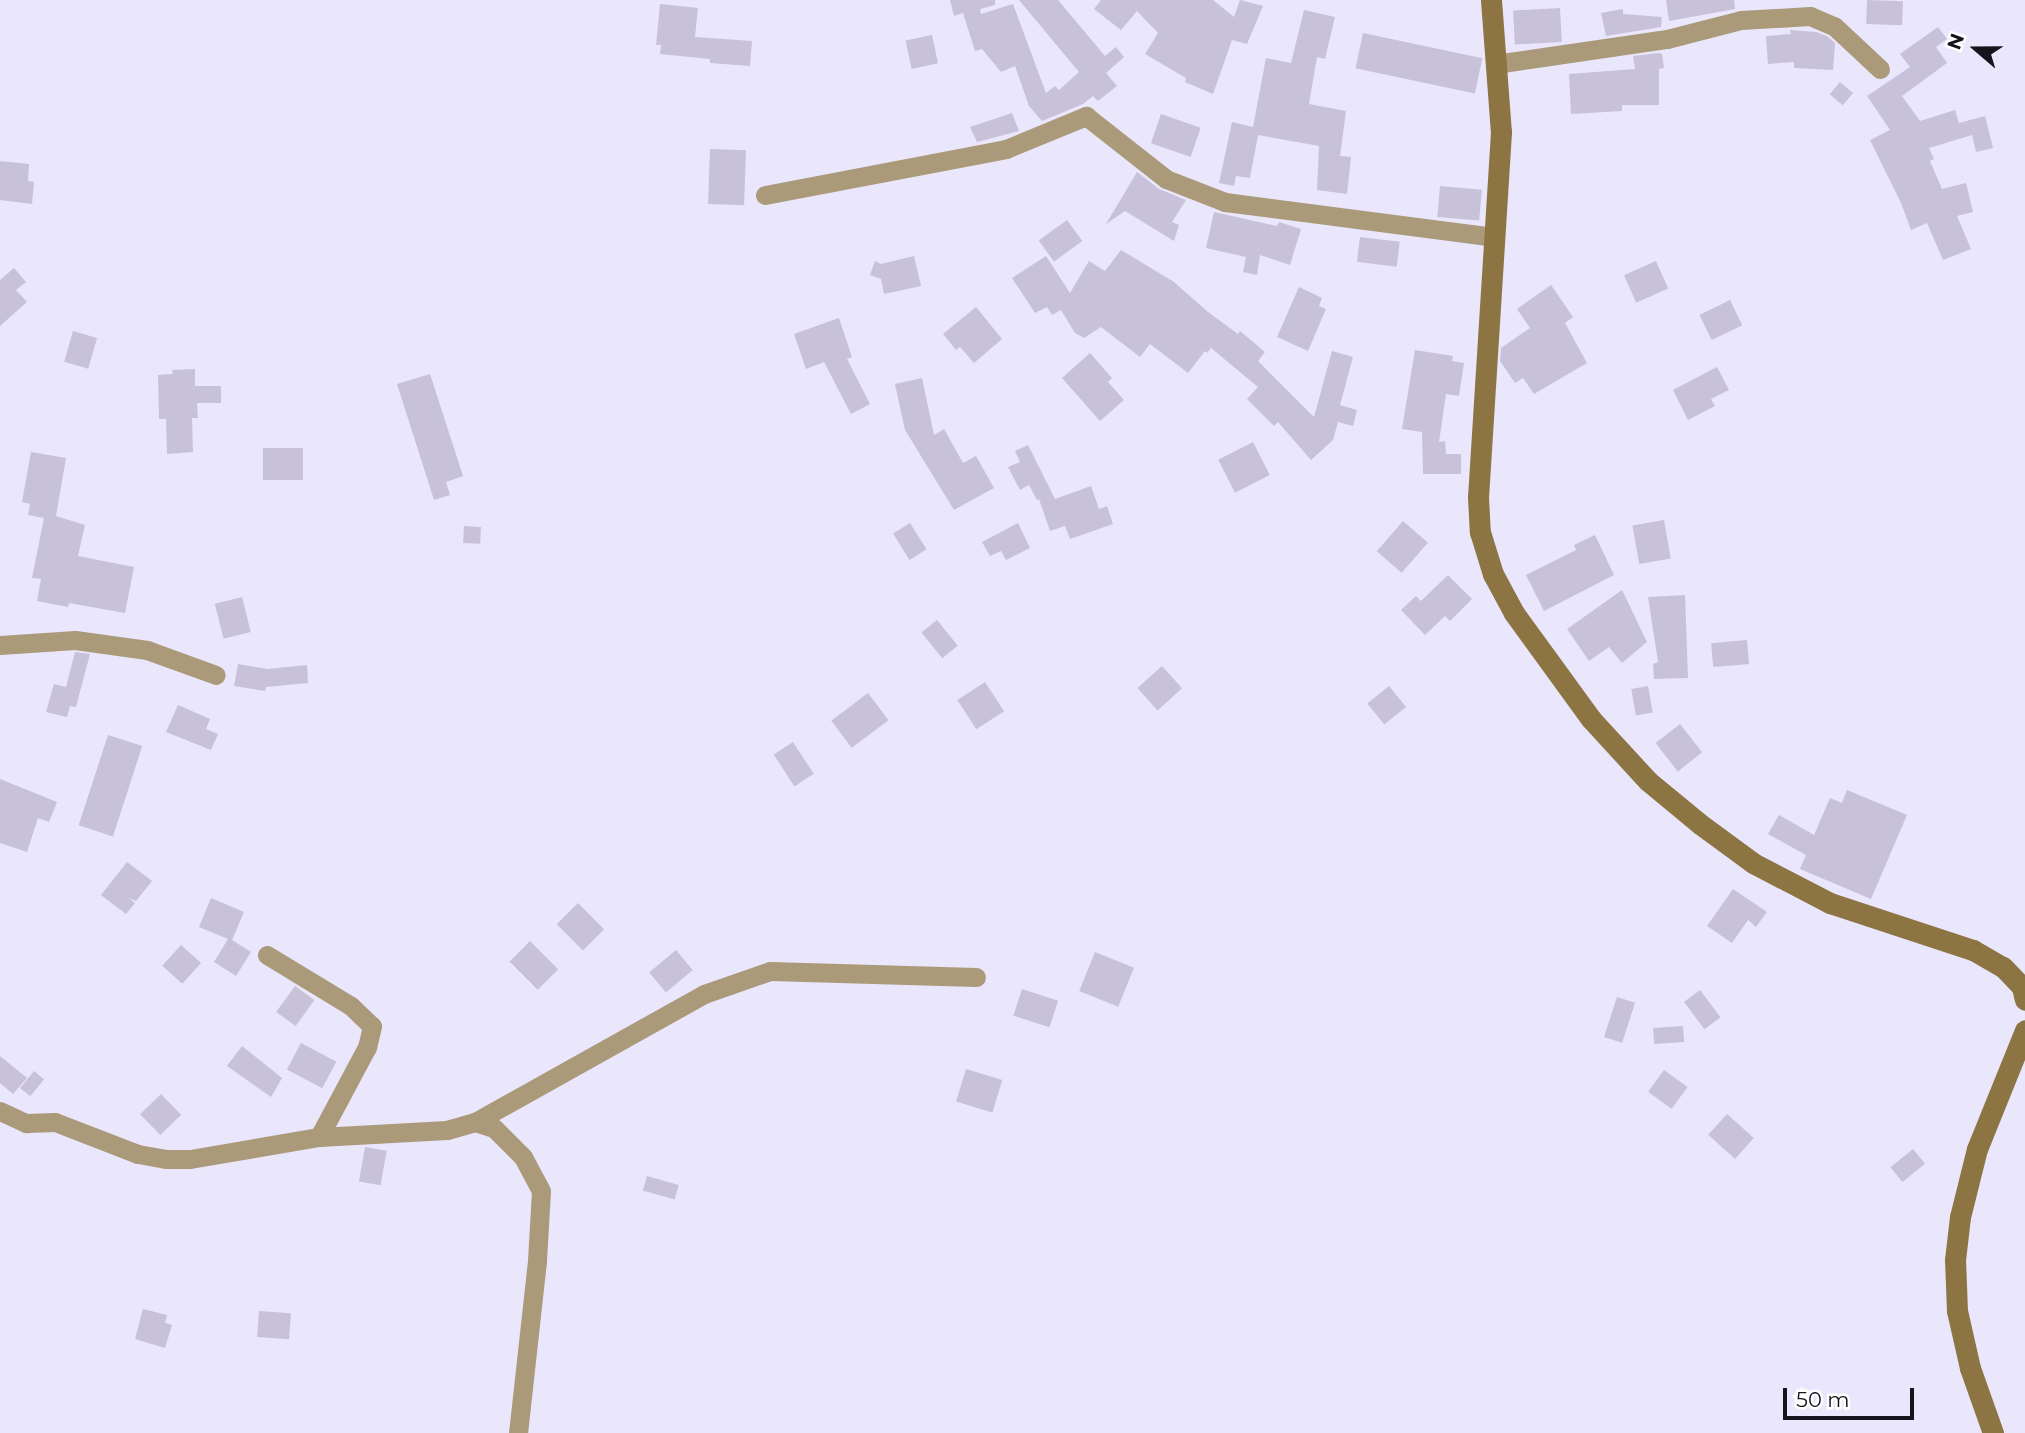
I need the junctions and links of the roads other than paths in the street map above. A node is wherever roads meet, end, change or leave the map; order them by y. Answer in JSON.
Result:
{"nodes":[{"id":1,"x":1491,"y":0,"type":"edge"},
{"id":2,"x":1495,"y":64,"type":"junction"},
{"id":3,"x":1880,"y":69,"type":"dead end"},
{"id":4,"x":765,"y":195,"type":"dead end"},
{"id":5,"x":1494,"y":237,"type":"junction"},
{"id":6,"x":0,"y":645,"type":"edge"},
{"id":7,"x":216,"y":675,"type":"dead end"},
{"id":8,"x":267,"y":955,"type":"dead end"},
{"id":9,"x":976,"y":977,"type":"dead end"},
{"id":10,"x":2025,"y":1000,"type":"edge"},
{"id":11,"x":2025,"y":1030,"type":"edge"},
{"id":12,"x":0,"y":1111,"type":"edge"},
{"id":13,"x":475,"y":1122,"type":"junction"},
{"id":14,"x":319,"y":1137,"type":"junction"},
{"id":15,"x":517,"y":1433,"type":"edge"},
{"id":16,"x":1993,"y":1433,"type":"edge"}],
"edges":[{"from":1,"to":2,"type":"main road"},
{"from":2,"to":3,"type":"street"},
{"from":2,"to":5,"type":"main road"},
{"from":4,"to":5,"type":"street"},
{"from":5,"to":10,"type":"main road"},
{"from":6,"to":7,"type":"street"},
{"from":8,"to":14,"type":"street"},
{"from":9,"to":13,"type":"street"},
{"from":11,"to":16,"type":"main road"},
{"from":12,"to":14,"type":"street"},
{"from":13,"to":14,"type":"street"},
{"from":13,"to":15,"type":"street"}]}
